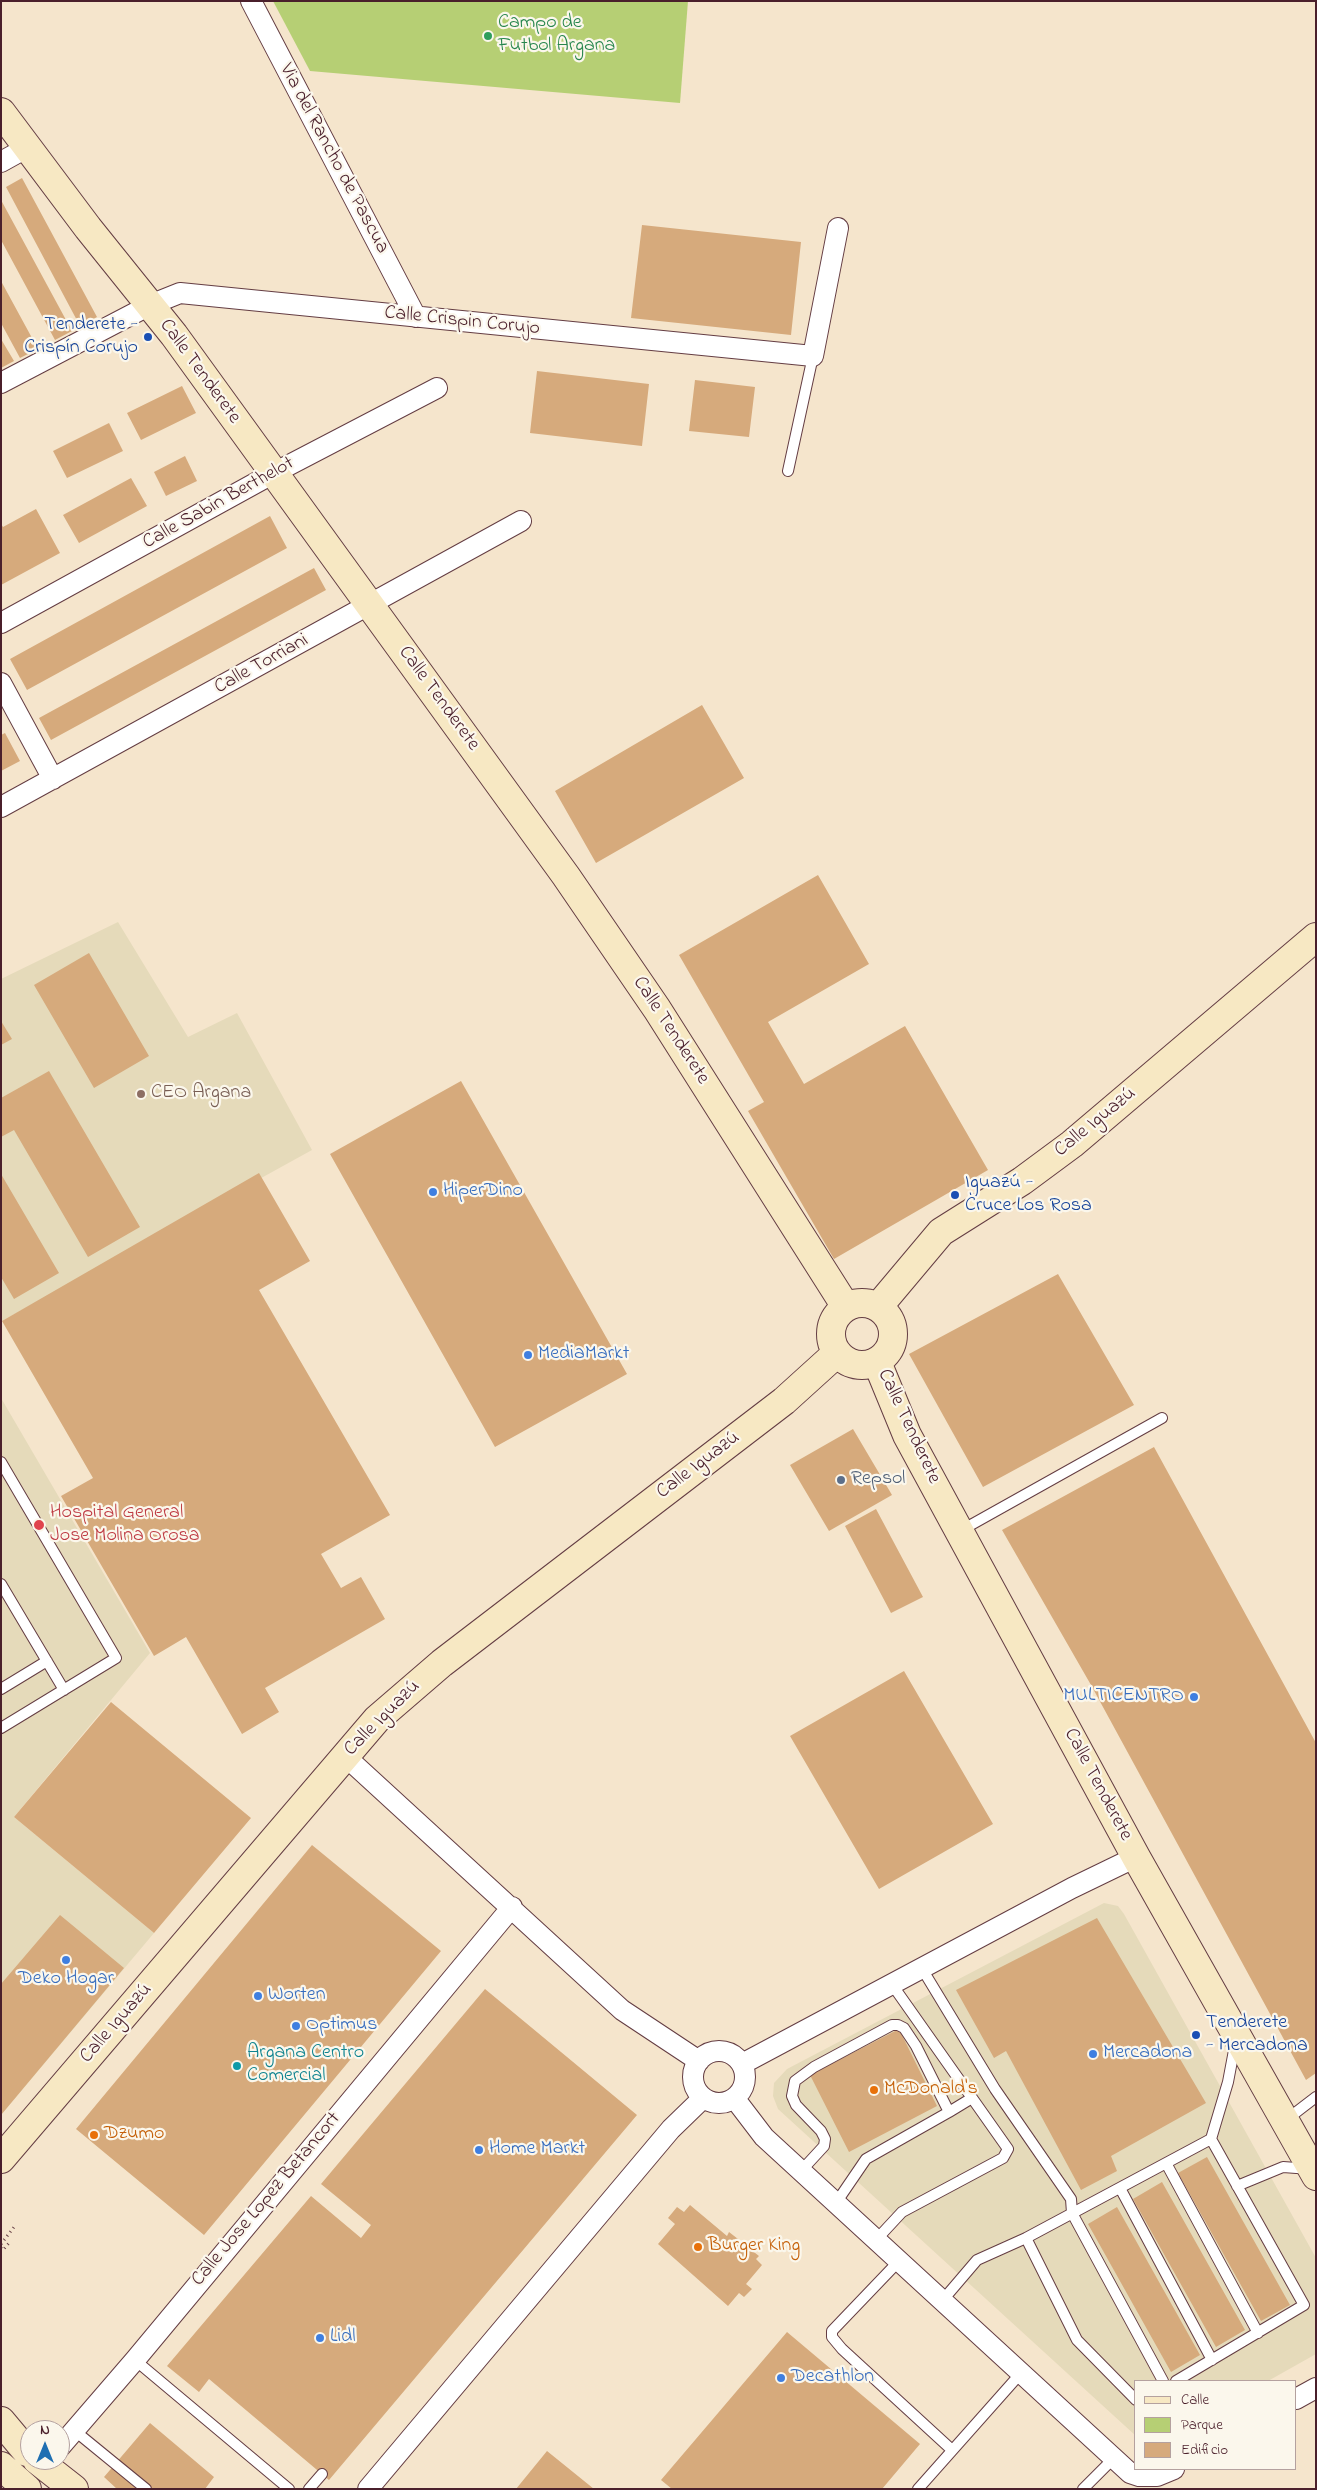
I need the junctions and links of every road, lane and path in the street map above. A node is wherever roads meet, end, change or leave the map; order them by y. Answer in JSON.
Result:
{"nodes":[{"id":1,"x":251,"y":1,"type":"edge"},
{"id":2,"x":1,"y":112,"type":"edge"},
{"id":3,"x":28,"y":147,"type":"junction"},
{"id":4,"x":1,"y":162,"type":"edge"},
{"id":5,"x":838,"y":228,"type":"dead end"},
{"id":6,"x":150,"y":305,"type":"junction"},
{"id":7,"x":416,"y":317,"type":"junction"},
{"id":8,"x":813,"y":356,"type":"junction"},
{"id":9,"x":1,"y":383,"type":"edge"},
{"id":10,"x":437,"y":388,"type":"dead end"},
{"id":11,"x":788,"y":471,"type":"dead end"},
{"id":12,"x":272,"y":474,"type":"junction"},
{"id":13,"x":521,"y":521,"type":"dead end"},
{"id":14,"x":370,"y":606,"type":"junction"},
{"id":15,"x":1,"y":623,"type":"edge"},
{"id":16,"x":1,"y":683,"type":"edge"},
{"id":17,"x":53,"y":779,"type":"junction"},
{"id":18,"x":1,"y":807,"type":"edge"},
{"id":19,"x":1316,"y":937,"type":"edge"},
{"id":20,"x":846,"y":1307,"type":"junction"},
{"id":21,"x":878,"y":1307,"type":"junction"},
{"id":22,"x":837,"y":1353,"type":"junction"},
{"id":23,"x":878,"y":1362,"type":"junction"},
{"id":24,"x":1162,"y":1418,"type":"dead end"},
{"id":25,"x":1,"y":1462,"type":"edge"},
{"id":26,"x":960,"y":1531,"type":"junction"},
{"id":27,"x":1,"y":1584,"type":"edge"},
{"id":28,"x":47,"y":1661,"type":"junction"},
{"id":29,"x":1,"y":1689,"type":"edge"},
{"id":30,"x":64,"y":1690,"type":"junction"},
{"id":31,"x":1,"y":1728,"type":"edge"},
{"id":32,"x":345,"y":1756,"type":"junction"},
{"id":33,"x":1136,"y":1858,"type":"junction"},
{"id":34,"x":512,"y":1907,"type":"junction"},
{"id":35,"x":921,"y":1967,"type":"junction"},
{"id":36,"x":890,"y":1984,"type":"junction"},
{"id":37,"x":1237,"y":2035,"type":"junction"},
{"id":38,"x":698,"y":2061,"type":"junction"},
{"id":39,"x":742,"y":2064,"type":"junction"},
{"id":40,"x":1316,"y":2097,"type":"edge"},
{"id":41,"x":703,"y":2098,"type":"junction"},
{"id":42,"x":972,"y":2098,"type":"junction"},
{"id":43,"x":734,"y":2099,"type":"junction"},
{"id":44,"x":949,"y":2112,"type":"junction"},
{"id":45,"x":1286,"y":2120,"type":"junction"},
{"id":46,"x":1211,"y":2139,"type":"junction"},
{"id":47,"x":1,"y":2159,"type":"edge"},
{"id":48,"x":1166,"y":2163,"type":"junction"},
{"id":49,"x":801,"y":2171,"type":"junction"},
{"id":50,"x":1314,"y":2177,"type":"edge"},
{"id":51,"x":1237,"y":2186,"type":"junction"},
{"id":52,"x":1120,"y":2188,"type":"junction"},
{"id":53,"x":836,"y":2203,"type":"junction"},
{"id":54,"x":1072,"y":2213,"type":"junction"},
{"id":55,"x":14,"y":2227,"type":"dead end"},
{"id":56,"x":1026,"y":2238,"type":"junction"},
{"id":57,"x":876,"y":2240,"type":"junction"},
{"id":58,"x":10,"y":2242,"type":"dead end"},
{"id":59,"x":1,"y":2244,"type":"edge"},
{"id":60,"x":1,"y":2248,"type":"edge"},
{"id":61,"x":899,"y":2261,"type":"junction"},
{"id":62,"x":942,"y":2301,"type":"junction"},
{"id":63,"x":1258,"y":2333,"type":"junction"},
{"id":64,"x":135,"y":2360,"type":"junction"},
{"id":65,"x":1212,"y":2360,"type":"junction"},
{"id":66,"x":1021,"y":2373,"type":"junction"},
{"id":67,"x":1162,"y":2380,"type":"edge"},
{"id":68,"x":1178,"y":2380,"type":"edge"},
{"id":69,"x":1316,"y":2388,"type":"edge"},
{"id":70,"x":1134,"y":2398,"type":"edge"},
{"id":71,"x":1297,"y":2398,"type":"edge"},
{"id":72,"x":1,"y":2420,"type":"edge"},
{"id":73,"x":75,"y":2432,"type":"junction"},
{"id":74,"x":1,"y":2435,"type":"edge"},
{"id":75,"x":70,"y":2436,"type":"edge"},
{"id":76,"x":20,"y":2438,"type":"edge"},
{"id":77,"x":20,"y":2445,"type":"edge"},
{"id":78,"x":952,"y":2450,"type":"junction"},
{"id":79,"x":1114,"y":2458,"type":"junction"},
{"id":80,"x":1,"y":2466,"type":"edge"},
{"id":81,"x":54,"y":2470,"type":"edge"},
{"id":82,"x":1172,"y":2470,"type":"edge"},
{"id":83,"x":322,"y":2474,"type":"dead end"},
{"id":84,"x":27,"y":2489,"type":"edge"},
{"id":85,"x":74,"y":2489,"type":"edge"},
{"id":86,"x":146,"y":2489,"type":"edge"},
{"id":87,"x":289,"y":2489,"type":"edge"},
{"id":88,"x":309,"y":2489,"type":"edge"},
{"id":89,"x":368,"y":2489,"type":"edge"},
{"id":90,"x":918,"y":2489,"type":"edge"},
{"id":91,"x":1083,"y":2489,"type":"edge"}],
"edges":[{"from":1,"to":7,"type":"street","name":"Via del Rancho de Pascua"},
{"from":2,"to":3,"type":"street","name":"Calle Tenderete"},
{"from":3,"to":4,"type":"street"},
{"from":3,"to":6,"type":"street","name":"Calle Tenderete"},
{"from":5,"to":8,"type":"street"},
{"from":6,"to":7,"type":"street","name":"Calle Crispin Corujo"},
{"from":6,"to":9,"type":"street","name":"Calle Crispin Corujo"},
{"from":6,"to":12,"type":"street","name":"Calle Tenderete"},
{"from":7,"to":8,"type":"street","name":"Calle Crispin Corujo"},
{"from":8,"to":11,"type":"lane"},
{"from":10,"to":12,"type":"street","name":"Calle Sabin Berthelot"},
{"from":12,"to":14,"type":"street","name":"Calle Tenderete"},
{"from":12,"to":15,"type":"street","name":"Calle Sabin Berthelot"},
{"from":13,"to":14,"type":"street","name":"Calle Torriani"},
{"from":14,"to":17,"type":"street","name":"Calle Torriani"},
{"from":14,"to":20,"type":"street","name":"Calle Tenderete"},
{"from":16,"to":17,"type":"street"},
{"from":17,"to":18,"type":"street","name":"Calle Torriani"},
{"from":19,"to":21,"type":"street","name":"Calle Iguazú"},
{"from":20,"to":21,"type":"street"},
{"from":20,"to":22,"type":"street"},
{"from":21,"to":23,"type":"street"},
{"from":22,"to":23,"type":"street"},
{"from":22,"to":32,"type":"street","name":"Calle Iguazú"},
{"from":23,"to":26,"type":"street","name":"Calle Tenderete"},
{"from":24,"to":26,"type":"lane"},
{"from":25,"to":30,"type":"lane"},
{"from":26,"to":33,"type":"street","name":"Calle Tenderete"},
{"from":27,"to":28,"type":"lane"},
{"from":28,"to":29,"type":"lane"},
{"from":28,"to":30,"type":"lane"},
{"from":30,"to":31,"type":"lane"},
{"from":32,"to":34,"type":"street"},
{"from":32,"to":47,"type":"street","name":"Calle Iguazú"},
{"from":33,"to":35,"type":"street"},
{"from":33,"to":37,"type":"street","name":"Calle Tenderete"},
{"from":34,"to":38,"type":"street"},
{"from":34,"to":64,"type":"street","name":"Calle Jose Lopez Betancort"},
{"from":35,"to":36,"type":"street"},
{"from":35,"to":54,"type":"lane"},
{"from":36,"to":39,"type":"street"},
{"from":36,"to":42,"type":"lane"},
{"from":37,"to":45,"type":"street","name":"Calle Tenderete"},
{"from":37,"to":46,"type":"lane"},
{"from":38,"to":39,"type":"street"},
{"from":38,"to":41,"type":"street"},
{"from":39,"to":43,"type":"street"},
{"from":40,"to":45,"type":"lane"},
{"from":41,"to":43,"type":"street"},
{"from":41,"to":89,"type":"street"},
{"from":42,"to":44,"type":"lane"},
{"from":42,"to":57,"type":"lane"},
{"from":43,"to":49,"type":"street"},
{"from":44,"to":49,"type":"lane"},
{"from":44,"to":53,"type":"lane"},
{"from":45,"to":50,"type":"street","name":"Calle Tenderete"},
{"from":46,"to":48,"type":"lane"},
{"from":46,"to":51,"type":"lane"},
{"from":48,"to":52,"type":"lane"},
{"from":48,"to":63,"type":"lane"},
{"from":49,"to":53,"type":"street"},
{"from":50,"to":51,"type":"lane"},
{"from":51,"to":63,"type":"lane"},
{"from":52,"to":54,"type":"lane"},
{"from":52,"to":65,"type":"lane"},
{"from":53,"to":57,"type":"street"},
{"from":54,"to":56,"type":"lane"},
{"from":54,"to":67,"type":"lane"},
{"from":55,"to":59,"type":"path"},
{"from":56,"to":62,"type":"lane"},
{"from":56,"to":70,"type":"lane"},
{"from":57,"to":61,"type":"street"},
{"from":58,"to":60,"type":"path"},
{"from":61,"to":62,"type":"street"},
{"from":61,"to":78,"type":"lane"},
{"from":62,"to":66,"type":"street"},
{"from":63,"to":65,"type":"lane"},
{"from":64,"to":73,"type":"street","name":"Calle Jose Lopez Betancort"},
{"from":64,"to":87,"type":"lane"},
{"from":65,"to":68,"type":"lane"},
{"from":66,"to":78,"type":"lane"},
{"from":66,"to":79,"type":"street"},
{"from":69,"to":71,"type":"street"},
{"from":72,"to":76,"type":"street"},
{"from":73,"to":75,"type":"street","name":"Calle Jose Lopez Betancort"},
{"from":73,"to":86,"type":"lane"},
{"from":74,"to":77,"type":"street"},
{"from":78,"to":90,"type":"lane"},
{"from":79,"to":82,"type":"street"},
{"from":79,"to":91,"type":"lane"},
{"from":80,"to":84,"type":"street"},
{"from":81,"to":85,"type":"street"},
{"from":83,"to":88,"type":"lane"}]}
